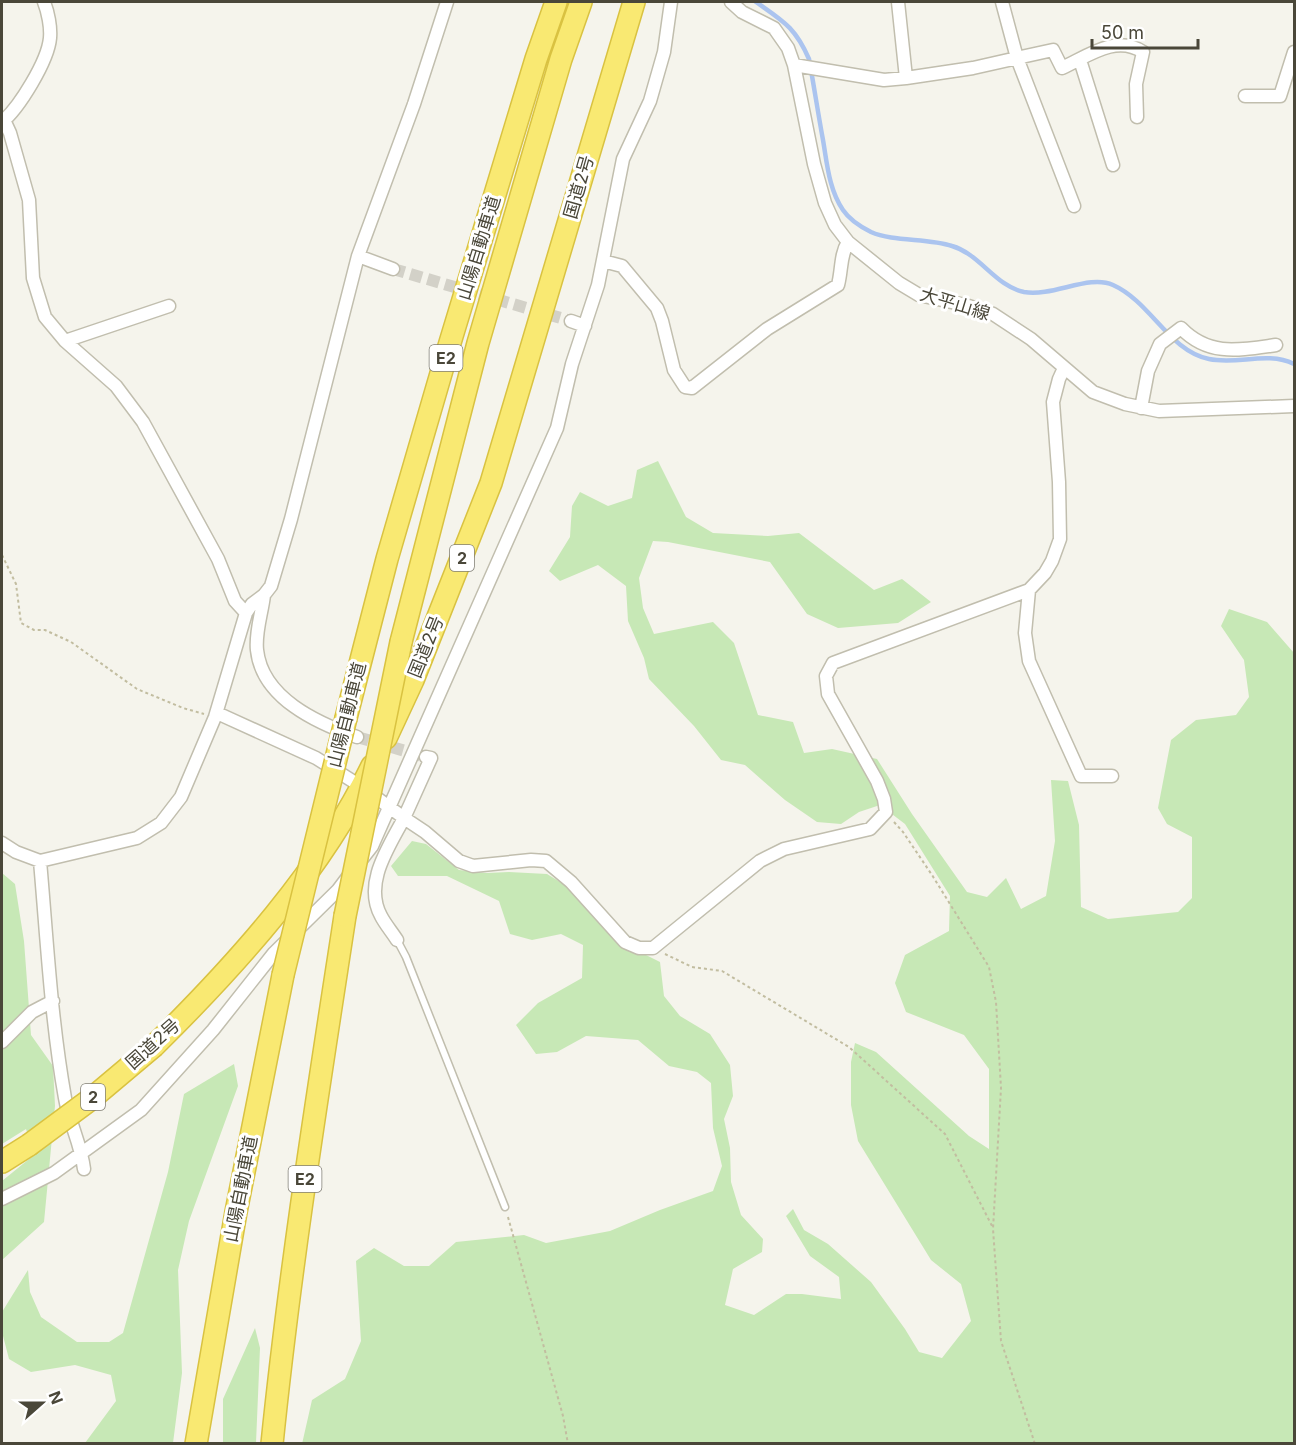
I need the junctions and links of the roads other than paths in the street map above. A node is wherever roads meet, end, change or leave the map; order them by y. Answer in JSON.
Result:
{"nodes":[{"id":1,"x":44,"y":2,"type":"edge"},
{"id":2,"x":447,"y":2,"type":"edge"},
{"id":3,"x":556,"y":2,"type":"edge"},
{"id":4,"x":581,"y":2,"type":"edge"},
{"id":5,"x":634,"y":2,"type":"edge"},
{"id":6,"x":671,"y":2,"type":"edge"},
{"id":7,"x":730,"y":2,"type":"edge"},
{"id":8,"x":898,"y":2,"type":"edge"},
{"id":9,"x":1002,"y":2,"type":"edge"},
{"id":10,"x":1294,"y":51,"type":"edge"},
{"id":11,"x":1017,"y":58,"type":"junction"},
{"id":12,"x":1080,"y":60,"type":"junction"},
{"id":13,"x":799,"y":65,"type":"junction"},
{"id":14,"x":906,"y":78,"type":"junction"},
{"id":15,"x":1245,"y":96,"type":"dead end"},
{"id":16,"x":1137,"y":117,"type":"dead end"},
{"id":17,"x":3,"y":121,"type":"edge"},
{"id":18,"x":1113,"y":165,"type":"dead end"},
{"id":19,"x":1074,"y":206,"type":"dead end"},
{"id":20,"x":848,"y":242,"type":"junction"},
{"id":21,"x":358,"y":256,"type":"junction"},
{"id":22,"x":603,"y":261,"type":"junction"},
{"id":23,"x":393,"y":269,"type":"tunnel mouth"},
{"id":24,"x":169,"y":306,"type":"dead end"},
{"id":25,"x":571,"y":321,"type":"tunnel mouth"},
{"id":26,"x":585,"y":326,"type":"junction"},
{"id":27,"x":65,"y":341,"type":"junction"},
{"id":28,"x":1276,"y":345,"type":"dead end"},
{"id":29,"x":1064,"y":368,"type":"junction"},
{"id":30,"x":1294,"y":406,"type":"edge"},
{"id":31,"x":1141,"y":408,"type":"junction"},
{"id":32,"x":1029,"y":590,"type":"junction"},
{"id":33,"x":264,"y":595,"type":"junction"},
{"id":34,"x":246,"y":613,"type":"junction"},
{"id":35,"x":216,"y":715,"type":"junction"},
{"id":36,"x":357,"y":737,"type":"tunnel mouth"},
{"id":37,"x":426,"y":757,"type":"dead end"},
{"id":38,"x":1112,"y":776,"type":"dead end"},
{"id":39,"x":362,"y":787,"type":"junction"},
{"id":40,"x":390,"y":807,"type":"junction"},
{"id":41,"x":404,"y":818,"type":"junction"},
{"id":42,"x":2,"y":843,"type":"edge"},
{"id":43,"x":40,"y":861,"type":"junction"},
{"id":44,"x":397,"y":940,"type":"joint"},
{"id":45,"x":53,"y":1001,"type":"junction"},
{"id":46,"x":2,"y":1042,"type":"edge"},
{"id":47,"x":82,"y":1153,"type":"junction"},
{"id":48,"x":2,"y":1162,"type":"edge"},
{"id":49,"x":84,"y":1169,"type":"dead end"},
{"id":50,"x":2,"y":1199,"type":"edge"},
{"id":51,"x":505,"y":1207,"type":"road end"},
{"id":52,"x":196,"y":1443,"type":"edge"},
{"id":53,"x":272,"y":1443,"type":"edge"}],
"edges":[{"from":1,"to":17,"type":"street"},
{"from":2,"to":21,"type":"street"},
{"from":3,"to":52,"type":"highway","name":"山陽自動車道","number":"E2","bridge":true},
{"from":4,"to":53,"type":"highway","name":"山陽自動車道","number":"E2","bridge":true},
{"from":5,"to":39,"type":"highway","name":"国道2号","number":"2"},
{"from":6,"to":22,"type":"street"},
{"from":7,"to":13,"type":"street","name":"大平山線"},
{"from":8,"to":14,"type":"street"},
{"from":9,"to":11,"type":"street"},
{"from":10,"to":15,"type":"street"},
{"from":11,"to":12,"type":"street"},
{"from":11,"to":14,"type":"street"},
{"from":11,"to":19,"type":"street"},
{"from":12,"to":16,"type":"street"},
{"from":12,"to":18,"type":"street"},
{"from":13,"to":14,"type":"street"},
{"from":13,"to":20,"type":"street","name":"大平山線"},
{"from":17,"to":27,"type":"street"},
{"from":20,"to":22,"type":"street"},
{"from":20,"to":29,"type":"street","name":"大平山線"},
{"from":21,"to":23,"type":"street"},
{"from":21,"to":33,"type":"street"},
{"from":22,"to":26,"type":"street"},
{"from":24,"to":27,"type":"street"},
{"from":25,"to":26,"type":"street"},
{"from":26,"to":40,"type":"street"},
{"from":27,"to":34,"type":"street"},
{"from":28,"to":31,"type":"street"},
{"from":29,"to":31,"type":"street","name":"大平山線"},
{"from":29,"to":32,"type":"street"},
{"from":30,"to":31,"type":"street","name":"大平山線"},
{"from":32,"to":38,"type":"street"},
{"from":32,"to":41,"type":"street"},
{"from":33,"to":34,"type":"street"},
{"from":33,"to":36,"type":"street"},
{"from":34,"to":35,"type":"street"},
{"from":35,"to":39,"type":"street"},
{"from":35,"to":43,"type":"street"},
{"from":37,"to":41,"type":"street"},
{"from":39,"to":40,"type":"street"},
{"from":39,"to":48,"type":"highway","name":"国道2号","number":"2","bridge":true},
{"from":40,"to":41,"type":"street"},
{"from":40,"to":47,"type":"street"},
{"from":41,"to":44,"type":"street"},
{"from":42,"to":43,"type":"street"},
{"from":43,"to":45,"type":"street"},
{"from":44,"to":51,"type":"lane"},
{"from":45,"to":46,"type":"street"},
{"from":45,"to":47,"type":"street"},
{"from":47,"to":49,"type":"street"},
{"from":47,"to":50,"type":"street"}]}
